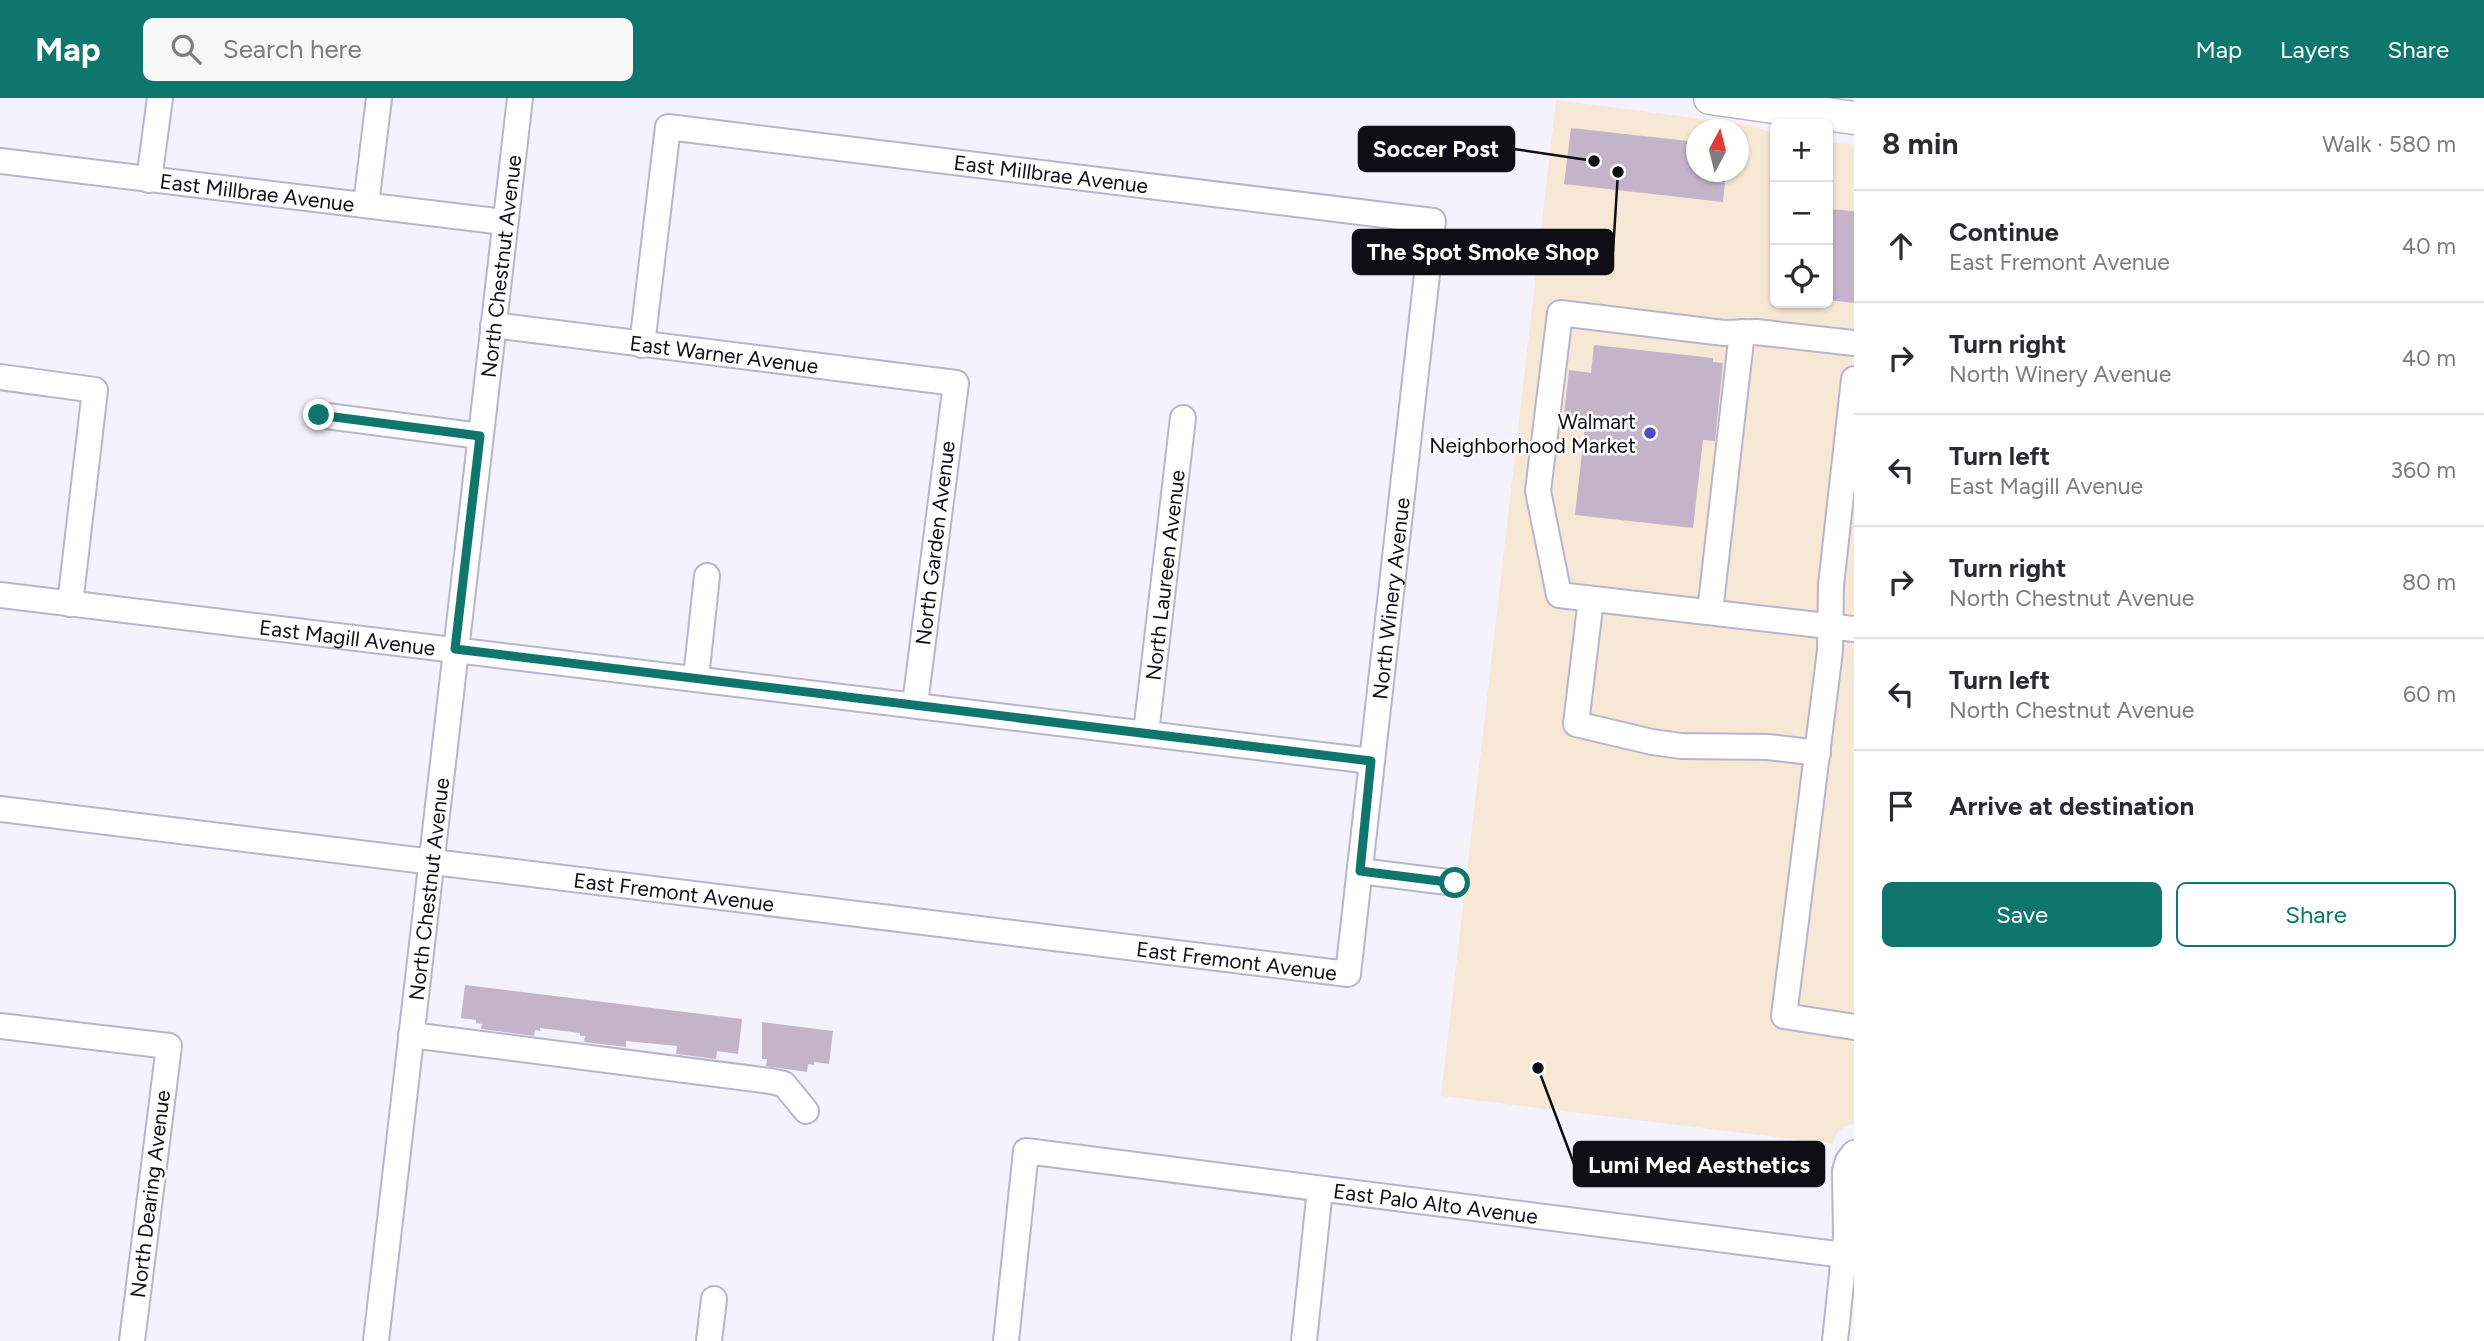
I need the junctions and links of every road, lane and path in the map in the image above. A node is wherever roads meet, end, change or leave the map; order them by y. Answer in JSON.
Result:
{"nodes":[{"id":1,"x":160,"y":98,"type":"edge"},
{"id":2,"x":379,"y":98,"type":"edge"},
{"id":3,"x":520,"y":98,"type":"edge"},
{"id":4,"x":1710,"y":98,"type":"edge"},
{"id":5,"x":1854,"y":118,"type":"edge"},
{"id":6,"x":0,"y":161,"type":"edge"},
{"id":7,"x":149,"y":180,"type":"junction"},
{"id":8,"x":366,"y":205,"type":"junction"},
{"id":9,"x":1433,"y":221,"type":"joint"},
{"id":10,"x":504,"y":222,"type":"junction"},
{"id":11,"x":493,"y":325,"type":"junction"},
{"id":12,"x":1742,"y":332,"type":"junction"},
{"id":13,"x":1854,"y":342,"type":"edge"},
{"id":14,"x":642,"y":345,"type":"junction"},
{"id":15,"x":0,"y":377,"type":"edge"},
{"id":16,"x":1854,"y":379,"type":"edge"},
{"id":17,"x":956,"y":383,"type":"joint"},
{"id":18,"x":319,"y":415,"type":"dead end"},
{"id":19,"x":1183,"y":418,"type":"dead end"},
{"id":20,"x":480,"y":436,"type":"junction"},
{"id":21,"x":707,"y":576,"type":"dead end"},
{"id":22,"x":0,"y":595,"type":"edge"},
{"id":23,"x":1591,"y":599,"type":"junction"},
{"id":24,"x":71,"y":604,"type":"junction"},
{"id":25,"x":1710,"y":612,"type":"junction"},
{"id":26,"x":1843,"y":627,"type":"edge"},
{"id":27,"x":455,"y":649,"type":"junction"},
{"id":28,"x":696,"y":678,"type":"junction"},
{"id":29,"x":915,"y":704,"type":"junction"},
{"id":30,"x":1146,"y":733,"type":"junction"},
{"id":31,"x":1818,"y":753,"type":"junction"},
{"id":32,"x":1371,"y":761,"type":"junction"},
{"id":33,"x":0,"y":809,"type":"edge"},
{"id":34,"x":431,"y":862,"type":"junction"},
{"id":35,"x":1360,"y":871,"type":"junction"},
{"id":36,"x":1455,"y":883,"type":"dead end"},
{"id":37,"x":1348,"y":974,"type":"joint"},
{"id":38,"x":0,"y":1026,"type":"edge"},
{"id":39,"x":1854,"y":1027,"type":"edge"},
{"id":40,"x":411,"y":1035,"type":"junction"},
{"id":41,"x":806,"y":1111,"type":"dead end"},
{"id":42,"x":1854,"y":1153,"type":"edge"},
{"id":43,"x":1320,"y":1189,"type":"junction"},
{"id":44,"x":1844,"y":1255,"type":"junction"},
{"id":45,"x":714,"y":1299,"type":"dead end"},
{"id":46,"x":132,"y":1341,"type":"edge"},
{"id":47,"x":377,"y":1341,"type":"edge"},
{"id":48,"x":384,"y":1341,"type":"edge"},
{"id":49,"x":709,"y":1341,"type":"edge"},
{"id":50,"x":1006,"y":1341,"type":"edge"},
{"id":51,"x":1304,"y":1341,"type":"edge"},
{"id":52,"x":1835,"y":1341,"type":"edge"}],
"edges":[{"from":1,"to":7,"type":"street","name":"East Millbrae Avenue"},
{"from":2,"to":8,"type":"street","name":"East Millbrae Avenue"},
{"from":3,"to":10,"type":"street","name":"North Chestnut Avenue"},
{"from":4,"to":5,"type":"main road"},
{"from":6,"to":7,"type":"street","name":"East Millbrae Avenue"},
{"from":7,"to":8,"type":"street","name":"East Millbrae Avenue"},
{"from":8,"to":10,"type":"street","name":"East Millbrae Avenue"},
{"from":9,"to":14,"type":"street","name":"East Millbrae Avenue"},
{"from":9,"to":32,"type":"street","name":"North Winery Avenue"},
{"from":10,"to":11,"type":"street","name":"North Chestnut Avenue"},
{"from":11,"to":14,"type":"street","name":"East Warner Avenue"},
{"from":11,"to":20,"type":"street","name":"North Chestnut Avenue"},
{"from":12,"to":13,"type":"street"},
{"from":12,"to":23,"type":"street"},
{"from":12,"to":25,"type":"street"},
{"from":14,"to":17,"type":"street","name":"East Warner Avenue"},
{"from":15,"to":24,"type":"street"},
{"from":16,"to":26,"type":"street"},
{"from":17,"to":29,"type":"street","name":"North Garden Avenue"},
{"from":18,"to":20,"type":"street"},
{"from":19,"to":30,"type":"street","name":"North Laureen Avenue"},
{"from":20,"to":27,"type":"street","name":"North Chestnut Avenue"},
{"from":21,"to":28,"type":"street"},
{"from":22,"to":24,"type":"street","name":"East Magill Avenue"},
{"from":23,"to":25,"type":"street"},
{"from":23,"to":31,"type":"street"},
{"from":24,"to":27,"type":"street","name":"East Magill Avenue"},
{"from":25,"to":26,"type":"street"},
{"from":26,"to":31,"type":"street"},
{"from":27,"to":28,"type":"street","name":"East Magill Avenue"},
{"from":27,"to":34,"type":"street","name":"North Chestnut Avenue"},
{"from":28,"to":29,"type":"street","name":"East Magill Avenue"},
{"from":29,"to":30,"type":"street","name":"East Magill Avenue"},
{"from":30,"to":32,"type":"street","name":"East Magill Avenue"},
{"from":31,"to":39,"type":"street"},
{"from":32,"to":35,"type":"street","name":"North Winery Avenue"},
{"from":33,"to":34,"type":"street","name":"East Fremont Avenue"},
{"from":34,"to":37,"type":"street","name":"East Fremont Avenue"},
{"from":34,"to":40,"type":"street","name":"North Chestnut Avenue"},
{"from":35,"to":36,"type":"street"},
{"from":35,"to":37,"type":"street","name":"North Winery Avenue"},
{"from":38,"to":46,"type":"street","name":"North Dearing Avenue"},
{"from":40,"to":41,"type":"street"},
{"from":40,"to":47,"type":"street","name":"North Chestnut Avenue"},
{"from":42,"to":44,"type":"street"},
{"from":43,"to":44,"type":"street","name":"East Palo Alto Avenue"},
{"from":43,"to":50,"type":"street","name":"East Palo Alto Avenue"},
{"from":43,"to":51,"type":"street"},
{"from":44,"to":52,"type":"street"},
{"from":45,"to":49,"type":"street"},
{"from":47,"to":48,"type":"street"}]}
